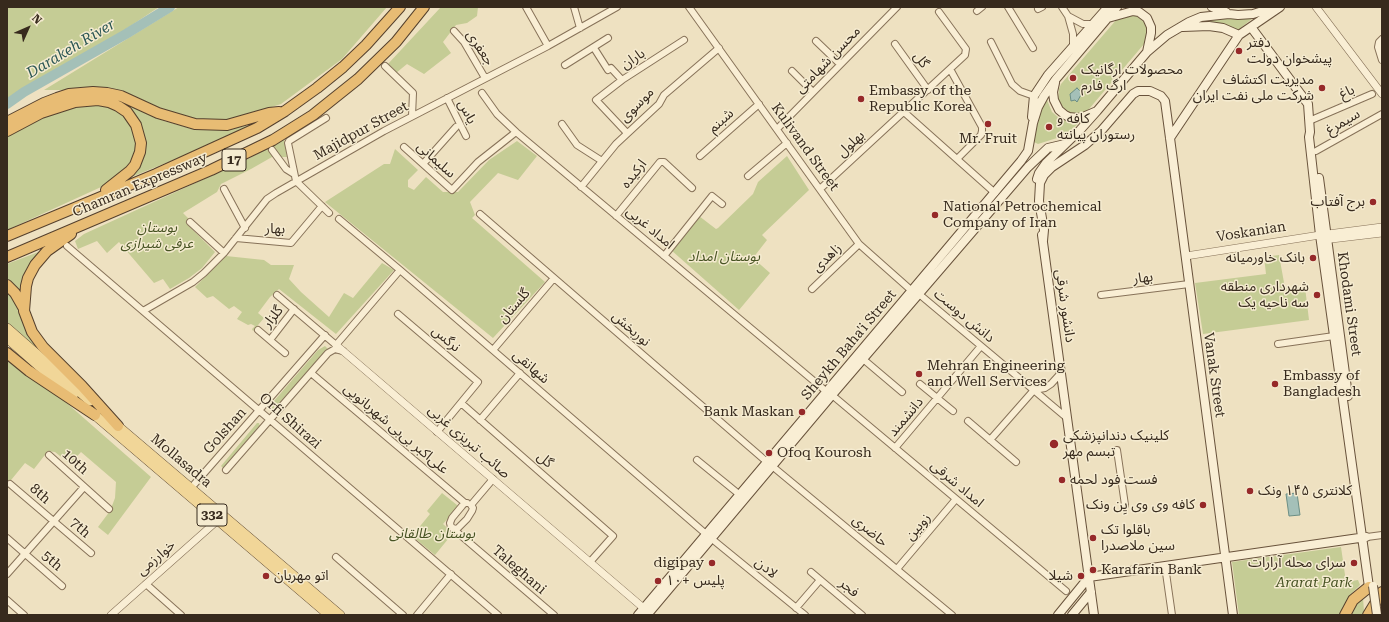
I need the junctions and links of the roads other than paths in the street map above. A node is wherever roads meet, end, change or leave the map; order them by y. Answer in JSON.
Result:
{"nodes":[{"id":1,"x":400,"y":7,"type":"edge"},
{"id":2,"x":424,"y":7,"type":"edge"},
{"id":3,"x":526,"y":7,"type":"edge"},
{"id":4,"x":574,"y":7,"type":"edge"},
{"id":5,"x":617,"y":7,"type":"edge"},
{"id":6,"x":690,"y":7,"type":"edge"},
{"id":7,"x":897,"y":7,"type":"edge"},
{"id":8,"x":1008,"y":7,"type":"edge"},
{"id":9,"x":1062,"y":7,"type":"edge"},
{"id":10,"x":1108,"y":7,"type":"edge"},
{"id":11,"x":1117,"y":7,"type":"edge"},
{"id":12,"x":1212,"y":7,"type":"edge"},
{"id":13,"x":1262,"y":7,"type":"edge"},
{"id":14,"x":1276,"y":7,"type":"edge"},
{"id":15,"x":1280,"y":7,"type":"edge"},
{"id":16,"x":1316,"y":7,"type":"edge"},
{"id":17,"x":939,"y":12,"type":"dead end"},
{"id":18,"x":1229,"y":14,"type":"junction"},
{"id":19,"x":1068,"y":16,"type":"junction"},
{"id":20,"x":1107,"y":18,"type":"junction"},
{"id":21,"x":1092,"y":24,"type":"junction"},
{"id":22,"x":1181,"y":27,"type":"junction"},
{"id":23,"x":580,"y":28,"type":"junction"},
{"id":24,"x":1249,"y":28,"type":"junction"},
{"id":25,"x":454,"y":31,"type":"dead end"},
{"id":26,"x":1239,"y":35,"type":"junction"},
{"id":27,"x":608,"y":38,"type":"dead end"},
{"id":28,"x":1382,"y":39,"type":"edge"},
{"id":29,"x":684,"y":40,"type":"dead end"},
{"id":30,"x":816,"y":41,"type":"dead end"},
{"id":31,"x":991,"y":42,"type":"dead end"},
{"id":32,"x":895,"y":44,"type":"dead end"},
{"id":33,"x":548,"y":46,"type":"junction"},
{"id":34,"x":1073,"y":47,"type":"junction"},
{"id":35,"x":594,"y":48,"type":"junction"},
{"id":36,"x":719,"y":48,"type":"junction"},
{"id":37,"x":1033,"y":48,"type":"dead end"},
{"id":38,"x":1147,"y":52,"type":"junction"},
{"id":39,"x":1382,"y":60,"type":"edge"},
{"id":40,"x":840,"y":64,"type":"junction"},
{"id":41,"x":565,"y":65,"type":"dead end"},
{"id":42,"x":385,"y":66,"type":"dead end"},
{"id":43,"x":950,"y":69,"type":"junction"},
{"id":44,"x":792,"y":71,"type":"dead end"},
{"id":45,"x":485,"y":78,"type":"junction"},
{"id":46,"x":1056,"y":79,"type":"junction"},
{"id":47,"x":622,"y":80,"type":"junction"},
{"id":48,"x":928,"y":90,"type":"junction"},
{"id":49,"x":1381,"y":91,"type":"edge"},
{"id":50,"x":813,"y":92,"type":"junction"},
{"id":51,"x":482,"y":93,"type":"dead end"},
{"id":52,"x":1372,"y":94,"type":"dead end"},
{"id":53,"x":1034,"y":96,"type":"junction"},
{"id":54,"x":447,"y":98,"type":"junction"},
{"id":55,"x":759,"y":104,"type":"junction"},
{"id":56,"x":285,"y":111,"type":"junction"},
{"id":57,"x":1097,"y":111,"type":"junction"},
{"id":58,"x":904,"y":112,"type":"junction"},
{"id":59,"x":1382,"y":114,"type":"edge"},
{"id":60,"x":412,"y":116,"type":"junction"},
{"id":61,"x":326,"y":118,"type":"dead end"},
{"id":62,"x":1309,"y":121,"type":"junction"},
{"id":63,"x":7,"y":122,"type":"edge"},
{"id":64,"x":1032,"y":123,"type":"junction"},
{"id":65,"x":562,"y":124,"type":"dead end"},
{"id":66,"x":456,"y":127,"type":"dead end"},
{"id":67,"x":777,"y":129,"type":"junction"},
{"id":68,"x":7,"y":131,"type":"edge"},
{"id":69,"x":516,"y":132,"type":"junction"},
{"id":70,"x":1310,"y":132,"type":"junction"},
{"id":71,"x":627,"y":133,"type":"junction"},
{"id":72,"x":466,"y":136,"type":"dead end"},
{"id":73,"x":1170,"y":138,"type":"junction"},
{"id":74,"x":787,"y":143,"type":"junction"},
{"id":75,"x":1065,"y":144,"type":"junction"},
{"id":76,"x":404,"y":148,"type":"dead end"},
{"id":77,"x":272,"y":150,"type":"dead end"},
{"id":78,"x":1316,"y":151,"type":"junction"},
{"id":79,"x":700,"y":156,"type":"dead end"},
{"id":80,"x":957,"y":159,"type":"junction"},
{"id":81,"x":602,"y":161,"type":"junction"},
{"id":82,"x":423,"y":164,"type":"junction"},
{"id":83,"x":294,"y":174,"type":"junction"},
{"id":84,"x":748,"y":176,"type":"dead end"},
{"id":85,"x":296,"y":181,"type":"junction"},
{"id":86,"x":581,"y":187,"type":"junction"},
{"id":87,"x":692,"y":188,"type":"dead end"},
{"id":88,"x":224,"y":189,"type":"dead end"},
{"id":89,"x":820,"y":189,"type":"junction"},
{"id":90,"x":995,"y":193,"type":"junction"},
{"id":91,"x":93,"y":200,"type":"junction"},
{"id":92,"x":722,"y":204,"type":"dead end"},
{"id":93,"x":322,"y":206,"type":"junction"},
{"id":94,"x":1320,"y":211,"type":"junction"},
{"id":95,"x":329,"y":213,"type":"dead end"},
{"id":96,"x":480,"y":214,"type":"dead end"},
{"id":97,"x":616,"y":216,"type":"junction"},
{"id":98,"x":339,"y":219,"type":"dead end"},
{"id":99,"x":88,"y":222,"type":"junction"},
{"id":100,"x":190,"y":222,"type":"dead end"},
{"id":101,"x":1382,"y":227,"type":"edge"},
{"id":102,"x":245,"y":228,"type":"junction"},
{"id":103,"x":1382,"y":233,"type":"edge"},
{"id":104,"x":7,"y":236,"type":"edge"},
{"id":105,"x":1324,"y":237,"type":"junction"},
{"id":106,"x":236,"y":238,"type":"junction"},
{"id":107,"x":1043,"y":240,"type":"junction"},
{"id":108,"x":859,"y":244,"type":"junction"},
{"id":109,"x":67,"y":246,"type":"dead end"},
{"id":110,"x":224,"y":253,"type":"junction"},
{"id":111,"x":664,"y":256,"type":"junction"},
{"id":112,"x":1186,"y":256,"type":"junction"},
{"id":113,"x":7,"y":257,"type":"edge"},
{"id":114,"x":400,"y":270,"type":"junction"},
{"id":115,"x":554,"y":278,"type":"junction"},
{"id":116,"x":1189,"y":284,"type":"junction"},
{"id":117,"x":7,"y":285,"type":"edge"},
{"id":118,"x":812,"y":289,"type":"dead end"},
{"id":119,"x":915,"y":292,"type":"junction"},
{"id":120,"x":277,"y":295,"type":"dead end"},
{"id":121,"x":1101,"y":295,"type":"dead end"},
{"id":122,"x":1333,"y":308,"type":"junction"},
{"id":123,"x":294,"y":309,"type":"junction"},
{"id":124,"x":24,"y":311,"type":"junction"},
{"id":125,"x":143,"y":312,"type":"junction"},
{"id":126,"x":398,"y":314,"type":"dead end"},
{"id":127,"x":889,"y":323,"type":"junction"},
{"id":128,"x":258,"y":330,"type":"dead end"},
{"id":129,"x":8,"y":333,"type":"edge"},
{"id":130,"x":325,"y":336,"type":"junction"},
{"id":131,"x":1334,"y":336,"type":"junction"},
{"id":132,"x":270,"y":340,"type":"junction"},
{"id":133,"x":1278,"y":344,"type":"dead end"},
{"id":134,"x":336,"y":345,"type":"junction"},
{"id":135,"x":981,"y":346,"type":"junction"},
{"id":136,"x":493,"y":350,"type":"junction"},
{"id":137,"x":343,"y":351,"type":"junction"},
{"id":138,"x":7,"y":353,"type":"edge"},
{"id":139,"x":285,"y":353,"type":"dead end"},
{"id":140,"x":863,"y":359,"type":"junction"},
{"id":141,"x":311,"y":373,"type":"junction"},
{"id":142,"x":520,"y":373,"type":"junction"},
{"id":143,"x":1061,"y":373,"type":"junction"},
{"id":144,"x":920,"y":384,"type":"dead end"},
{"id":145,"x":1034,"y":390,"type":"junction"},
{"id":146,"x":902,"y":392,"type":"dead end"},
{"id":147,"x":75,"y":393,"type":"junction"},
{"id":148,"x":829,"y":393,"type":"junction"},
{"id":149,"x":937,"y":398,"type":"junction"},
{"id":150,"x":461,"y":403,"type":"junction"},
{"id":151,"x":259,"y":411,"type":"junction"},
{"id":152,"x":954,"y":411,"type":"dead end"},
{"id":153,"x":95,"y":415,"type":"junction"},
{"id":154,"x":1067,"y":418,"type":"junction"},
{"id":155,"x":270,"y":420,"type":"junction"},
{"id":156,"x":480,"y":420,"type":"junction"},
{"id":157,"x":968,"y":421,"type":"dead end"},
{"id":158,"x":118,"y":426,"type":"junction"},
{"id":159,"x":437,"y":432,"type":"junction"},
{"id":160,"x":990,"y":440,"type":"junction"},
{"id":161,"x":895,"y":448,"type":"junction"},
{"id":162,"x":1117,"y":450,"type":"dead end"},
{"id":163,"x":49,"y":455,"type":"dead end"},
{"id":164,"x":697,"y":460,"type":"dead end"},
{"id":165,"x":1016,"y":462,"type":"dead end"},
{"id":166,"x":770,"y":464,"type":"junction"},
{"id":167,"x":226,"y":470,"type":"dead end"},
{"id":168,"x":493,"y":479,"type":"junction"},
{"id":169,"x":10,"y":484,"type":"dead end"},
{"id":170,"x":84,"y":487,"type":"junction"},
{"id":171,"x":191,"y":488,"type":"junction"},
{"id":172,"x":740,"y":495,"type":"junction"},
{"id":173,"x":956,"y":499,"type":"junction"},
{"id":174,"x":468,"y":504,"type":"junction"},
{"id":175,"x":1126,"y":505,"type":"dead end"},
{"id":176,"x":109,"y":509,"type":"dead end"},
{"id":177,"x":218,"y":520,"type":"junction"},
{"id":178,"x":54,"y":522,"type":"junction"},
{"id":179,"x":451,"y":527,"type":"junction"},
{"id":180,"x":1382,"y":535,"type":"edge"},
{"id":181,"x":709,"y":537,"type":"junction"},
{"id":182,"x":1364,"y":537,"type":"junction"},
{"id":183,"x":7,"y":538,"type":"edge"},
{"id":184,"x":91,"y":553,"type":"dead end"},
{"id":185,"x":25,"y":554,"type":"junction"},
{"id":186,"x":336,"y":557,"type":"dead end"},
{"id":187,"x":1225,"y":557,"type":"junction"},
{"id":188,"x":590,"y":562,"type":"junction"},
{"id":189,"x":1164,"y":566,"type":"junction"},
{"id":190,"x":897,"y":569,"type":"junction"},
{"id":191,"x":811,"y":572,"type":"dead end"},
{"id":192,"x":7,"y":574,"type":"edge"},
{"id":193,"x":451,"y":574,"type":"junction"},
{"id":194,"x":1089,"y":576,"type":"junction"},
{"id":195,"x":820,"y":580,"type":"junction"},
{"id":196,"x":146,"y":584,"type":"junction"},
{"id":197,"x":62,"y":586,"type":"dead end"},
{"id":198,"x":1066,"y":591,"type":"dead end"},
{"id":199,"x":1374,"y":591,"type":"edge"},
{"id":200,"x":1091,"y":592,"type":"junction"},
{"id":201,"x":7,"y":600,"type":"edge"},
{"id":202,"x":796,"y":608,"type":"junction"},
{"id":203,"x":1075,"y":612,"type":"edge"},
{"id":204,"x":648,"y":613,"type":"edge"},
{"id":205,"x":24,"y":615,"type":"edge"},
{"id":206,"x":111,"y":615,"type":"edge"},
{"id":207,"x":181,"y":615,"type":"edge"},
{"id":208,"x":329,"y":615,"type":"edge"},
{"id":209,"x":340,"y":615,"type":"edge"},
{"id":210,"x":403,"y":615,"type":"edge"},
{"id":211,"x":417,"y":615,"type":"edge"},
{"id":212,"x":498,"y":615,"type":"edge"},
{"id":213,"x":554,"y":615,"type":"edge"},
{"id":214,"x":638,"y":615,"type":"edge"},
{"id":215,"x":804,"y":615,"type":"edge"},
{"id":216,"x":862,"y":615,"type":"edge"},
{"id":217,"x":952,"y":615,"type":"edge"},
{"id":218,"x":1058,"y":615,"type":"edge"},
{"id":219,"x":1094,"y":615,"type":"edge"},
{"id":220,"x":1172,"y":615,"type":"edge"},
{"id":221,"x":1233,"y":615,"type":"edge"},
{"id":222,"x":1345,"y":615,"type":"edge"},
{"id":223,"x":1368,"y":615,"type":"edge"},
{"id":224,"x":1372,"y":615,"type":"edge"},
{"id":225,"x":1377,"y":615,"type":"edge"}],
"edges":[{"from":1,"to":56,"type":"highway","name":"Chamran Expressway","number":"17"},
{"from":2,"to":99,"type":"highway","name":"Chamran Expressway","number":"17"},
{"from":3,"to":33,"type":"street"},
{"from":4,"to":23,"type":"street"},
{"from":5,"to":23,"type":"street","name":"Majidpur Street"},
{"from":6,"to":36,"type":"street","name":"Kulivand Street"},
{"from":7,"to":40,"type":"street","name":"محسن شهامتی"},
{"from":8,"to":37,"type":"street"},
{"from":9,"to":19,"type":"street"},
{"from":10,"to":21,"type":"main road"},
{"from":11,"to":20,"type":"main road"},
{"from":12,"to":18,"type":"main road"},
{"from":13,"to":18,"type":"main road"},
{"from":14,"to":18,"type":"main road"},
{"from":15,"to":24,"type":"main road"},
{"from":16,"to":49,"type":"street"},
{"from":17,"to":43,"type":"street","name":"بهلول"},
{"from":18,"to":22,"type":"main road","name":"Sheykh Baha'i Street"},
{"from":19,"to":21,"type":"street"},
{"from":19,"to":34,"type":"street"},
{"from":20,"to":38,"type":"main road"},
{"from":20,"to":46,"type":"main road","name":"Sheykh Baha'i Street"},
{"from":21,"to":34,"type":"main road"},
{"from":22,"to":26,"type":"main road"},
{"from":22,"to":38,"type":"main road","name":"Sheykh Baha'i Street"},
{"from":23,"to":33,"type":"street","name":"Majidpur Street"},
{"from":24,"to":26,"type":"main road"},
{"from":24,"to":62,"type":"main road"},
{"from":25,"to":45,"type":"street","name":"جعفری"},
{"from":26,"to":73,"type":"main road"},
{"from":27,"to":35,"type":"street"},
{"from":28,"to":39,"type":"street"},
{"from":29,"to":47,"type":"street","name":"باران"},
{"from":30,"to":40,"type":"street"},
{"from":31,"to":53,"type":"street"},
{"from":32,"to":48,"type":"street","name":"گل"},
{"from":33,"to":45,"type":"street","name":"Majidpur Street"},
{"from":34,"to":53,"type":"main road"},
{"from":35,"to":41,"type":"street"},
{"from":35,"to":47,"type":"street"},
{"from":36,"to":55,"type":"street","name":"Kulivand Street"},
{"from":36,"to":71,"type":"street","name":"موسوی"},
{"from":38,"to":57,"type":"main road","name":"Sheykh Baha'i Street"},
{"from":40,"to":50,"type":"street","name":"محسن شهامتی"},
{"from":42,"to":60,"type":"street"},
{"from":43,"to":48,"type":"street","name":"بهلول"},
{"from":43,"to":80,"type":"street"},
{"from":44,"to":50,"type":"street"},
{"from":45,"to":54,"type":"street","name":"Majidpur Street"},
{"from":46,"to":57,"type":"main road"},
{"from":46,"to":64,"type":"main road","name":"Sheykh Baha'i Street"},
{"from":47,"to":71,"type":"street","name":"باران"},
{"from":48,"to":58,"type":"street","name":"بهلول"},
{"from":50,"to":67,"type":"street","name":"محسن شهامتی"},
{"from":51,"to":69,"type":"street","name":"امداد غربی"},
{"from":52,"to":62,"type":"street","name":"باغ"},
{"from":53,"to":64,"type":"main road"},
{"from":54,"to":60,"type":"street","name":"Majidpur Street"},
{"from":54,"to":72,"type":"street","name":"یاس"},
{"from":55,"to":67,"type":"street","name":"Kulivand Street"},
{"from":55,"to":79,"type":"street","name":"شبنم"},
{"from":56,"to":63,"type":"highway"},
{"from":56,"to":91,"type":"highway","name":"Chamran Expressway","number":"17"},
{"from":57,"to":75,"type":"main road","name":"Sheykh Baha'i Street"},
{"from":58,"to":80,"type":"street"},
{"from":58,"to":89,"type":"street","name":"بهلول"},
{"from":59,"to":78,"type":"street","name":"سیمرغ"},
{"from":60,"to":85,"type":"street","name":"Majidpur Street"},
{"from":61,"to":83,"type":"street"},
{"from":62,"to":70,"type":"main road"},
{"from":64,"to":90,"type":"main road","name":"Sheykh Baha'i Street"},
{"from":65,"to":81,"type":"street"},
{"from":66,"to":82,"type":"street"},
{"from":67,"to":74,"type":"street","name":"Kulivand Street"},
{"from":68,"to":91,"type":"highway"},
{"from":69,"to":82,"type":"street","name":"سلیمانی"},
{"from":69,"to":86,"type":"street","name":"امداد غربی"},
{"from":70,"to":78,"type":"main road"},
{"from":70,"to":94,"type":"main road"},
{"from":71,"to":81,"type":"street","name":"موسوی"},
{"from":73,"to":107,"type":"main road","name":"Vanak Street"},
{"from":73,"to":112,"type":"main road","name":"Vanak Street"},
{"from":74,"to":84,"type":"street"},
{"from":74,"to":89,"type":"street","name":"Kulivand Street"},
{"from":75,"to":107,"type":"main road","name":"دانشور شرقی"},
{"from":75,"to":119,"type":"main road","name":"Sheykh Baha'i Street"},
{"from":76,"to":82,"type":"street","name":"سلیمانی"},
{"from":77,"to":83,"type":"street"},
{"from":78,"to":94,"type":"main road"},
{"from":80,"to":90,"type":"street"},
{"from":81,"to":86,"type":"street","name":"موسوی"},
{"from":83,"to":85,"type":"street"},
{"from":85,"to":93,"type":"street"},
{"from":85,"to":102,"type":"street","name":"Majidpur Street"},
{"from":86,"to":97,"type":"street","name":"امداد غربی"},
{"from":87,"to":97,"type":"street","name":"ارکیده"},
{"from":88,"to":102,"type":"street"},
{"from":89,"to":108,"type":"street","name":"Kulivand Street"},
{"from":90,"to":119,"type":"main road","name":"Sheykh Baha'i Street"},
{"from":91,"to":104,"type":"highway","name":"Chamran Expressway","number":"17"},
{"from":92,"to":111,"type":"street"},
{"from":93,"to":95,"type":"street"},
{"from":93,"to":106,"type":"street","name":"بهار"},
{"from":94,"to":105,"type":"main road","name":"Khodami Street"},
{"from":96,"to":115,"type":"street","name":"نوربخش"},
{"from":97,"to":111,"type":"street","name":"امداد غربی"},
{"from":98,"to":114,"type":"street","name":"شهانقی"},
{"from":99,"to":113,"type":"highway","name":"Chamran Expressway","number":"17"},
{"from":99,"to":124,"type":"highway"},
{"from":100,"to":110,"type":"street"},
{"from":101,"to":105,"type":"street"},
{"from":102,"to":106,"type":"street","name":"Majidpur Street"},
{"from":103,"to":105,"type":"street","name":"Voskanian"},
{"from":105,"to":112,"type":"street","name":"Voskanian"},
{"from":105,"to":122,"type":"main road","name":"Khodami Street"},
{"from":106,"to":110,"type":"street","name":"Majidpur Street"},
{"from":107,"to":143,"type":"main road","name":"دانشور شرقی"},
{"from":108,"to":118,"type":"street","name":"زاهدی"},
{"from":108,"to":119,"type":"street","name":"Kulivand Street"},
{"from":109,"to":125,"type":"street","name":"Orfi Shirazi"},
{"from":110,"to":125,"type":"street","name":"Majidpur Street"},
{"from":111,"to":148,"type":"street","name":"امداد غربی"},
{"from":112,"to":116,"type":"main road","name":"Vanak Street"},
{"from":114,"to":134,"type":"street"},
{"from":114,"to":136,"type":"street","name":"شهانقی"},
{"from":115,"to":136,"type":"street","name":"گلستان"},
{"from":115,"to":166,"type":"street","name":"نوربخش"},
{"from":116,"to":121,"type":"street","name":"بهار"},
{"from":116,"to":187,"type":"main road","name":"Vanak Street"},
{"from":117,"to":124,"type":"highway"},
{"from":119,"to":127,"type":"main road","name":"Sheykh Baha'i Street"},
{"from":119,"to":135,"type":"street","name":"دانش دوست"},
{"from":120,"to":123,"type":"street","name":"صائب تبریزی غربی"},
{"from":122,"to":131,"type":"main road","name":"Khodami Street"},
{"from":122,"to":182,"type":"main road","name":"Khodami Street"},
{"from":123,"to":130,"type":"street","name":"صائب تبریزی غربی"},
{"from":123,"to":132,"type":"street","name":"گلزار"},
{"from":124,"to":158,"type":"highway"},
{"from":125,"to":151,"type":"street","name":"Orfi Shirazi"},
{"from":126,"to":150,"type":"street","name":"نرگس"},
{"from":127,"to":140,"type":"main road","name":"Sheykh Baha'i Street"},
{"from":127,"to":148,"type":"main road","name":"Sheykh Baha'i Street"},
{"from":128,"to":132,"type":"street","name":"گلزار"},
{"from":129,"to":147,"type":"main road","number":"332"},
{"from":130,"to":134,"type":"street","name":"صائب تبریزی غربی"},
{"from":130,"to":151,"type":"street","name":"Golshan"},
{"from":131,"to":133,"type":"street"},
{"from":131,"to":182,"type":"main road","name":"Khodami Street"},
{"from":132,"to":139,"type":"street","name":"گلزار"},
{"from":134,"to":137,"type":"street","name":"صائب تبریزی غربی"},
{"from":135,"to":145,"type":"street","name":"دانش دوست"},
{"from":135,"to":149,"type":"street","name":"دانشمند"},
{"from":136,"to":142,"type":"street","name":"شهانقی"},
{"from":137,"to":141,"type":"street","name":"Golshan"},
{"from":137,"to":159,"type":"street","name":"صائب تبریزی غربی"},
{"from":138,"to":153,"type":"highway"},
{"from":140,"to":146,"type":"street"},
{"from":140,"to":148,"type":"main road","name":"Sheykh Baha'i Street"},
{"from":141,"to":155,"type":"street","name":"Golshan"},
{"from":141,"to":174,"type":"street","name":"علی‌اکبر بی‌بی شهربانویی"},
{"from":142,"to":156,"type":"street"},
{"from":142,"to":181,"type":"street","name":"شهانقی"},
{"from":143,"to":145,"type":"street"},
{"from":143,"to":154,"type":"main road","name":"دانشور شرقی"},
{"from":144,"to":149,"type":"street"},
{"from":145,"to":154,"type":"street","name":"دانش دوست"},
{"from":145,"to":160,"type":"street"},
{"from":147,"to":153,"type":"main road","name":"Mollasadra","number":"332"},
{"from":147,"to":158,"type":"main road","name":"Mollasadra","number":"332"},
{"from":148,"to":161,"type":"street","name":"امداد شرقی"},
{"from":148,"to":166,"type":"main road","name":"Sheykh Baha'i Street"},
{"from":149,"to":152,"type":"street"},
{"from":149,"to":161,"type":"street","name":"دانشمند"},
{"from":150,"to":156,"type":"street","name":"گل"},
{"from":150,"to":159,"type":"street"},
{"from":151,"to":155,"type":"street","name":"Orfi Shirazi"},
{"from":151,"to":171,"type":"street","name":"Golshan"},
{"from":153,"to":177,"type":"main road","name":"Mollasadra","number":"332"},
{"from":154,"to":194,"type":"main road","name":"دانشور شرقی"},
{"from":155,"to":167,"type":"street","name":"Golshan"},
{"from":155,"to":193,"type":"street","name":"Orfi Shirazi"},
{"from":156,"to":188,"type":"street","name":"گل"},
{"from":157,"to":160,"type":"street"},
{"from":158,"to":171,"type":"main road","name":"Mollasadra","number":"332"},
{"from":159,"to":168,"type":"street","name":"صائب تبریزی غربی"},
{"from":160,"to":165,"type":"street"},
{"from":161,"to":173,"type":"street","name":"امداد شرقی"},
{"from":162,"to":175,"type":"street"},
{"from":163,"to":170,"type":"street","name":"10th"},
{"from":164,"to":172,"type":"street"},
{"from":166,"to":172,"type":"main road","name":"Sheykh Baha'i Street"},
{"from":166,"to":181,"type":"main road","name":"Sheykh Baha'i Street"},
{"from":166,"to":190,"type":"street","name":"حاضری"},
{"from":168,"to":174,"type":"street"},
{"from":168,"to":188,"type":"street","name":"صائب تبریزی غربی"},
{"from":169,"to":178,"type":"street","name":"8th"},
{"from":170,"to":176,"type":"street","name":"10th"},
{"from":170,"to":178,"type":"street"},
{"from":171,"to":209,"type":"main road","name":"Mollasadra","number":"332"},
{"from":172,"to":181,"type":"main road","name":"Sheykh Baha'i Street"},
{"from":173,"to":190,"type":"street","name":"زوبین"},
{"from":173,"to":198,"type":"street","name":"امداد شرقی"},
{"from":174,"to":179,"type":"street"},
{"from":174,"to":179,"type":"street"},
{"from":177,"to":196,"type":"street","name":"خوارزمی"},
{"from":177,"to":208,"type":"main road","name":"Mollasadra","number":"332"},
{"from":178,"to":184,"type":"street","name":"7th"},
{"from":178,"to":185,"type":"street"},
{"from":179,"to":213,"type":"street","name":"Taleghani"},
{"from":180,"to":182,"type":"street"},
{"from":181,"to":202,"type":"street","name":"لادن"},
{"from":181,"to":204,"type":"main road","name":"Sheykh Baha'i Street"},
{"from":182,"to":187,"type":"main road"},
{"from":182,"to":199,"type":"main road","name":"Khodami Street"},
{"from":183,"to":185,"type":"street","name":"5th"},
{"from":185,"to":192,"type":"street"},
{"from":185,"to":197,"type":"street","name":"5th"},
{"from":186,"to":210,"type":"street"},
{"from":187,"to":189,"type":"main road"},
{"from":187,"to":221,"type":"main road","name":"Vanak Street"},
{"from":188,"to":204,"type":"street","name":"صائب تبریزی غربی"},
{"from":189,"to":194,"type":"main road"},
{"from":189,"to":220,"type":"street"},
{"from":190,"to":217,"type":"street","name":"حاضری"},
{"from":191,"to":195,"type":"street","name":"فجر"},
{"from":193,"to":211,"type":"street"},
{"from":193,"to":212,"type":"street","name":"Orfi Shirazi"},
{"from":194,"to":200,"type":"main road","name":"دانشور شرقی"},
{"from":194,"to":218,"type":"main road"},
{"from":195,"to":202,"type":"street","name":"فجر"},
{"from":195,"to":216,"type":"street","name":"فجر"},
{"from":196,"to":206,"type":"street","name":"خوارزمی"},
{"from":196,"to":207,"type":"street"},
{"from":199,"to":222,"type":"highway"},
{"from":199,"to":223,"type":"highway"},
{"from":199,"to":224,"type":"main road","name":"Khodami Street"},
{"from":199,"to":225,"type":"main road","name":"Khodami Street","bridge":true},
{"from":200,"to":203,"type":"main road"},
{"from":200,"to":219,"type":"main road","name":"دانشور شرقی"},
{"from":201,"to":205,"type":"street"},
{"from":202,"to":215,"type":"street","name":"لادن"},
{"from":203,"to":219,"type":"main road"},
{"from":204,"to":214,"type":"main road","name":"Sheykh Baha'i Street"}]}
